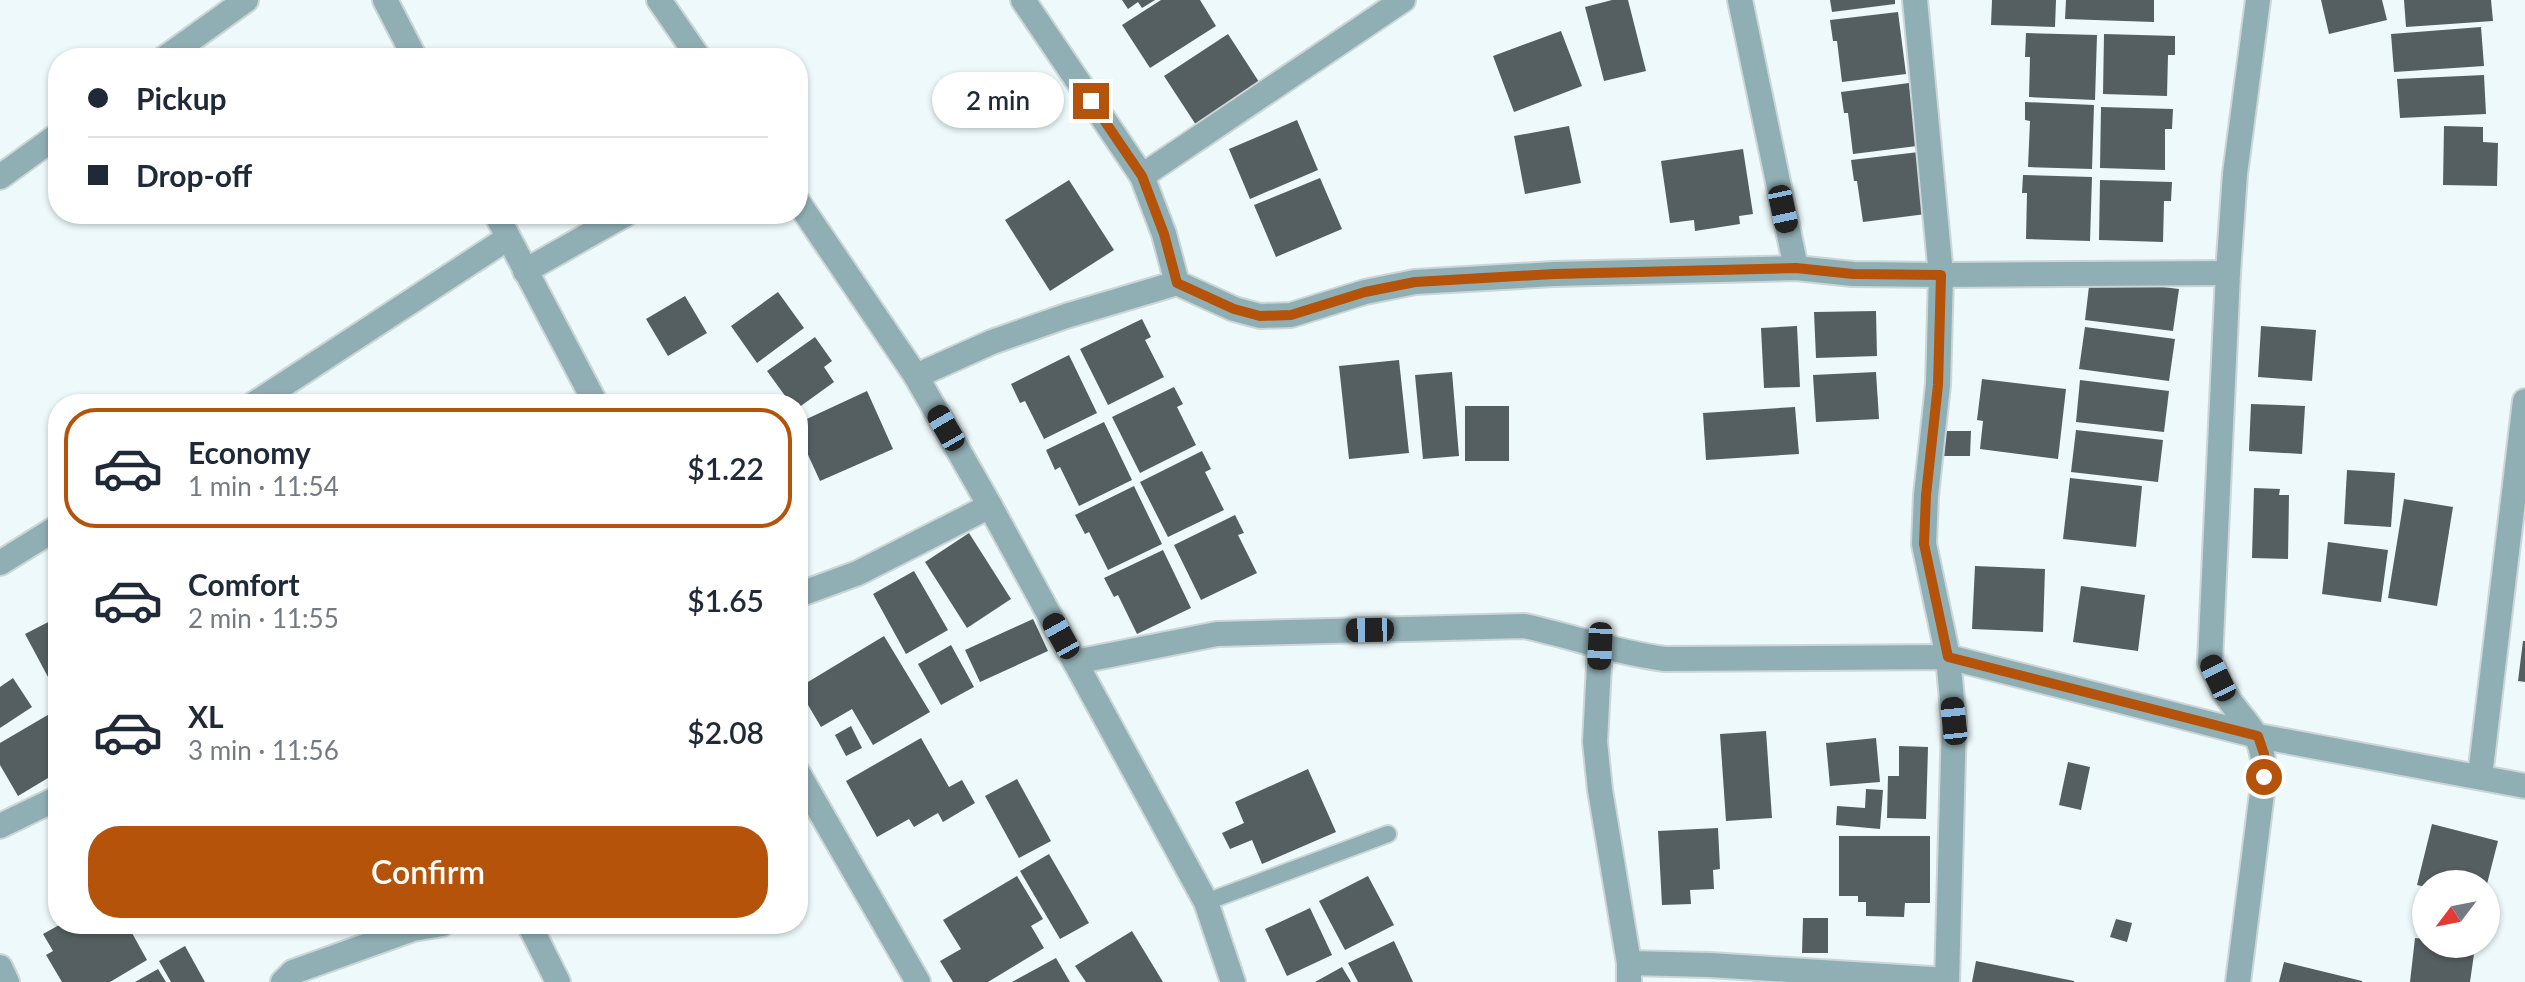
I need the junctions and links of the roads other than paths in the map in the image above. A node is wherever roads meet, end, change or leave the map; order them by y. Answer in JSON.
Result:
{"nodes":[{"id":1,"x":246,"y":0,"type":"edge"},
{"id":2,"x":385,"y":0,"type":"edge"},
{"id":3,"x":659,"y":0,"type":"edge"},
{"id":4,"x":1023,"y":0,"type":"edge"},
{"id":5,"x":1403,"y":0,"type":"edge"},
{"id":6,"x":1740,"y":0,"type":"edge"},
{"id":7,"x":1915,"y":0,"type":"edge"},
{"id":8,"x":2258,"y":0,"type":"edge"},
{"id":9,"x":179,"y":48,"type":"edge"},
{"id":10,"x":410,"y":48,"type":"edge"},
{"id":11,"x":692,"y":48,"type":"edge"},
{"id":12,"x":48,"y":142,"type":"edge"},
{"id":13,"x":1142,"y":176,"type":"junction"},
{"id":14,"x":0,"y":177,"type":"edge"},
{"id":15,"x":808,"y":217,"type":"edge"},
{"id":16,"x":501,"y":224,"type":"edge"},
{"id":17,"x":608,"y":224,"type":"edge"},
{"id":18,"x":508,"y":238,"type":"junction"},
{"id":19,"x":1796,"y":268,"type":"junction"},
{"id":20,"x":525,"y":271,"type":"junction"},
{"id":21,"x":2228,"y":273,"type":"junction"},
{"id":22,"x":1941,"y":275,"type":"junction"},
{"id":23,"x":1177,"y":283,"type":"junction"},
{"id":24,"x":916,"y":376,"type":"junction"},
{"id":25,"x":269,"y":394,"type":"edge"},
{"id":26,"x":591,"y":394,"type":"edge"},
{"id":27,"x":2525,"y":401,"type":"edge"},
{"id":28,"x":990,"y":506,"type":"junction"},
{"id":29,"x":48,"y":533,"type":"edge"},
{"id":30,"x":0,"y":563,"type":"edge"},
{"id":31,"x":808,"y":591,"type":"edge"},
{"id":32,"x":1600,"y":646,"type":"junction"},
{"id":33,"x":1948,"y":657,"type":"junction"},
{"id":34,"x":1075,"y":662,"type":"junction"},
{"id":35,"x":2258,"y":736,"type":"junction"},
{"id":36,"x":2480,"y":776,"type":"junction"},
{"id":37,"x":2525,"y":786,"type":"edge"},
{"id":38,"x":808,"y":790,"type":"edge"},
{"id":39,"x":48,"y":803,"type":"edge"},
{"id":40,"x":0,"y":826,"type":"edge"},
{"id":41,"x":1388,"y":834,"type":"dead end"},
{"id":42,"x":1206,"y":902,"type":"junction"},
{"id":43,"x":399,"y":934,"type":"edge"},
{"id":44,"x":534,"y":934,"type":"edge"},
{"id":45,"x":0,"y":967,"type":"edge"},
{"id":46,"x":1629,"y":973,"type":"edge"},
{"id":47,"x":1947,"y":981,"type":"edge"},
{"id":48,"x":7,"y":982,"type":"edge"},
{"id":49,"x":283,"y":982,"type":"edge"},
{"id":50,"x":558,"y":982,"type":"edge"},
{"id":51,"x":918,"y":982,"type":"edge"},
{"id":52,"x":1233,"y":982,"type":"edge"},
{"id":53,"x":2238,"y":982,"type":"edge"}],
"edges":[{"from":1,"to":9,"type":"street"},
{"from":2,"to":10,"type":"street"},
{"from":3,"to":11,"type":"street"},
{"from":4,"to":13,"type":"street"},
{"from":5,"to":13,"type":"street"},
{"from":6,"to":19,"type":"street"},
{"from":7,"to":22,"type":"street"},
{"from":8,"to":21,"type":"street"},
{"from":12,"to":14,"type":"street"},
{"from":13,"to":23,"type":"street"},
{"from":15,"to":24,"type":"street"},
{"from":16,"to":18,"type":"street"},
{"from":17,"to":20,"type":"street"},
{"from":18,"to":20,"type":"street"},
{"from":18,"to":25,"type":"street"},
{"from":19,"to":22,"type":"street"},
{"from":19,"to":23,"type":"street"},
{"from":20,"to":26,"type":"street"},
{"from":21,"to":22,"type":"street"},
{"from":21,"to":35,"type":"street"},
{"from":22,"to":33,"type":"street"},
{"from":23,"to":24,"type":"street"},
{"from":24,"to":28,"type":"street"},
{"from":27,"to":36,"type":"street"},
{"from":28,"to":31,"type":"street"},
{"from":28,"to":34,"type":"street"},
{"from":29,"to":30,"type":"street"},
{"from":32,"to":33,"type":"street"},
{"from":32,"to":34,"type":"street"},
{"from":32,"to":46,"type":"street"},
{"from":33,"to":35,"type":"street"},
{"from":33,"to":47,"type":"street"},
{"from":34,"to":42,"type":"street"},
{"from":35,"to":36,"type":"street"},
{"from":35,"to":53,"type":"street"},
{"from":36,"to":37,"type":"street"},
{"from":38,"to":51,"type":"street"},
{"from":39,"to":40,"type":"street"},
{"from":41,"to":42,"type":"lane"},
{"from":42,"to":52,"type":"street"},
{"from":43,"to":49,"type":"street"},
{"from":44,"to":50,"type":"street"},
{"from":45,"to":48,"type":"street"},
{"from":46,"to":47,"type":"street"}]}
